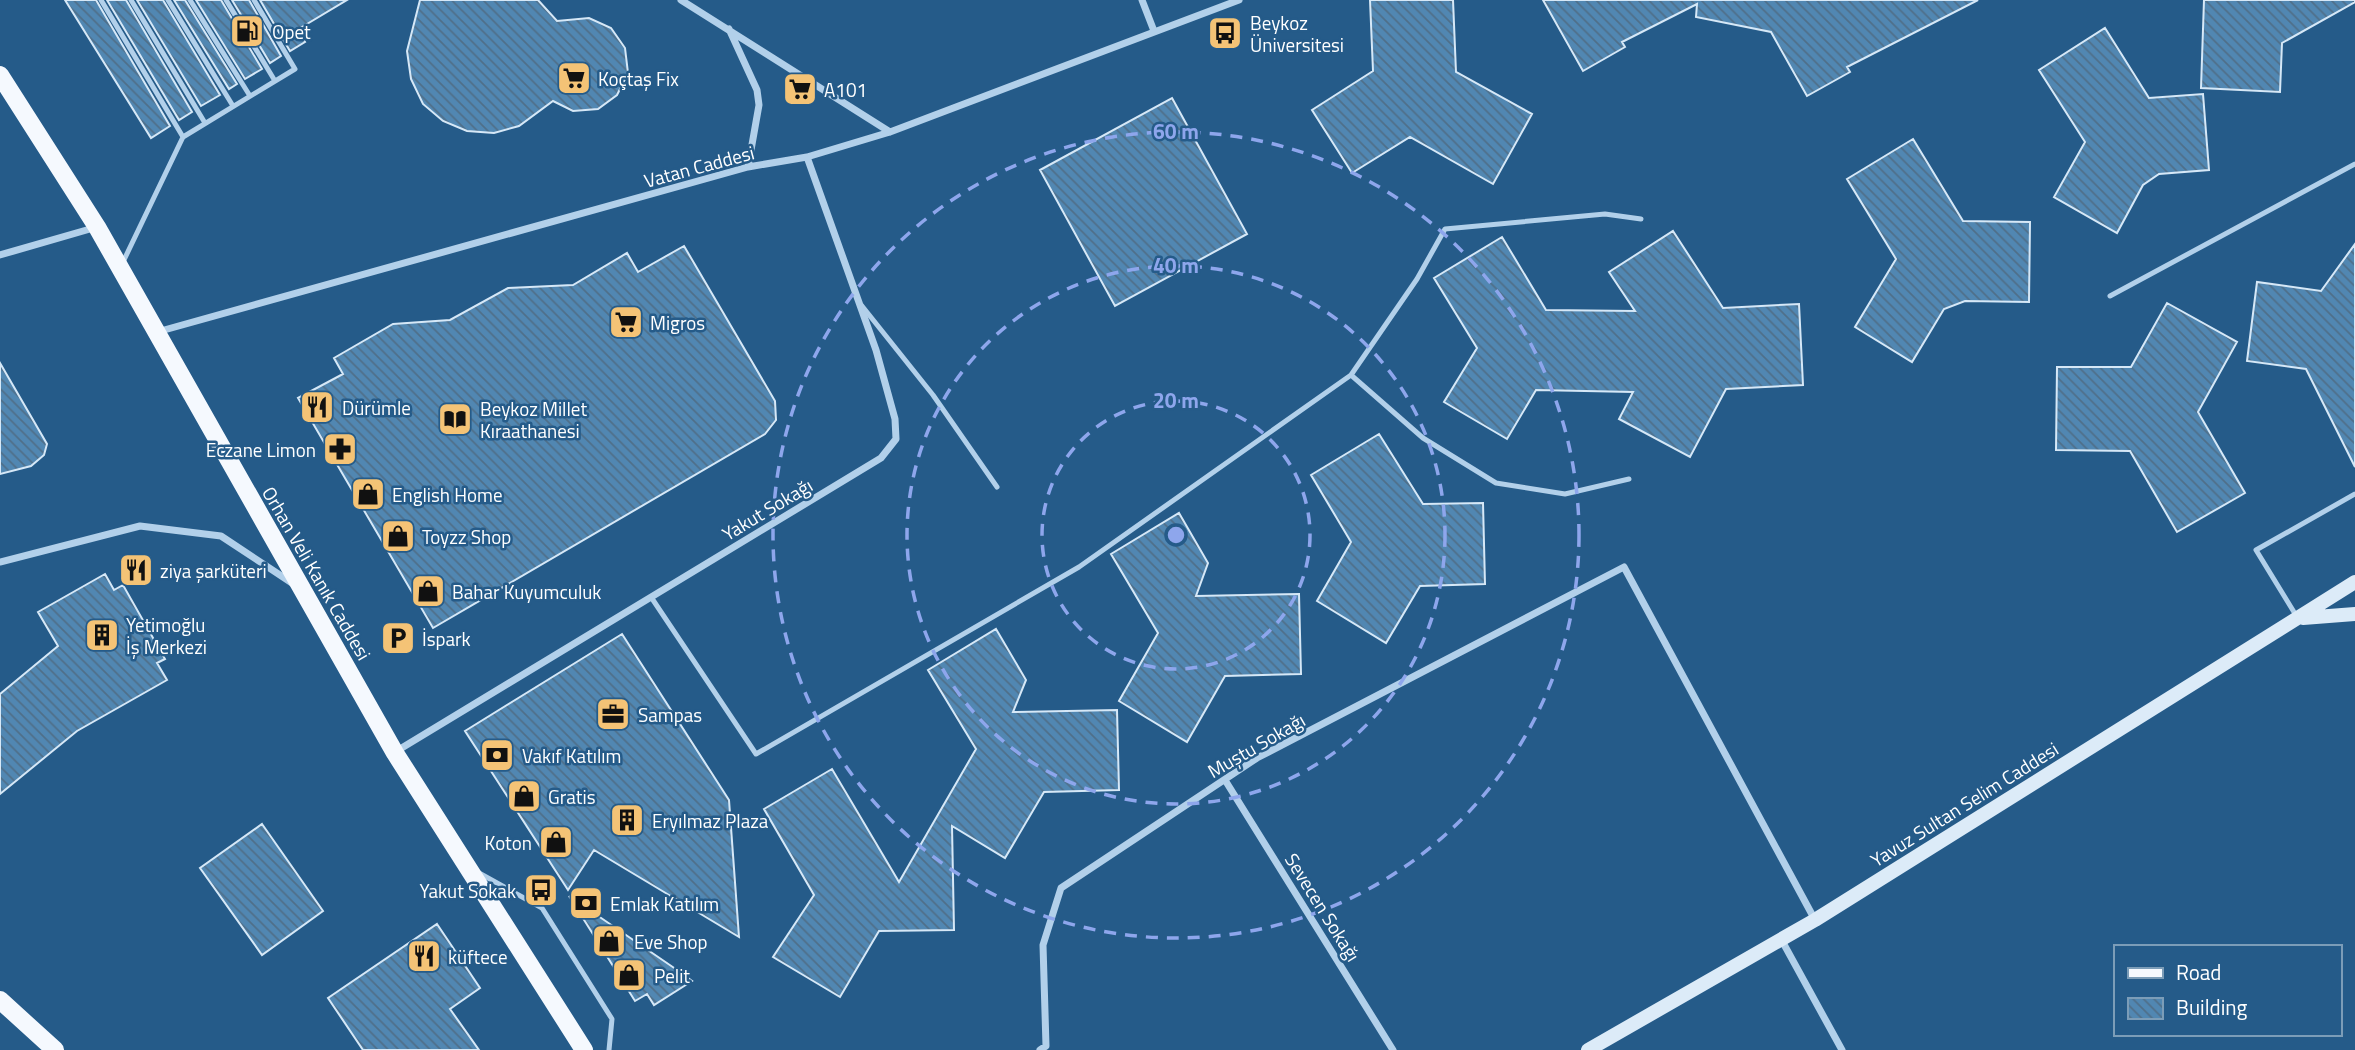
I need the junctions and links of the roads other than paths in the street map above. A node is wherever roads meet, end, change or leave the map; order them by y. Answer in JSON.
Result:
{"nodes":[{"id":1,"x":101,"y":0,"type":"edge"},
{"id":2,"x":131,"y":0,"type":"edge"},
{"id":3,"x":168,"y":0,"type":"edge"},
{"id":4,"x":190,"y":0,"type":"edge"},
{"id":5,"x":226,"y":0,"type":"edge"},
{"id":6,"x":254,"y":0,"type":"edge"},
{"id":7,"x":681,"y":0,"type":"edge"},
{"id":8,"x":1142,"y":0,"type":"edge"},
{"id":9,"x":1239,"y":0,"type":"edge"},
{"id":10,"x":728,"y":29,"type":"junction"},
{"id":11,"x":1154,"y":31,"type":"junction"},
{"id":12,"x":0,"y":75,"type":"edge"},
{"id":13,"x":275,"y":81,"type":"junction"},
{"id":14,"x":250,"y":96,"type":"junction"},
{"id":15,"x":233,"y":107,"type":"junction"},
{"id":16,"x":205,"y":123,"type":"junction"},
{"id":17,"x":890,"y":132,"type":"junction"},
{"id":18,"x":183,"y":137,"type":"junction"},
{"id":19,"x":807,"y":157,"type":"junction"},
{"id":20,"x":2355,"y":164,"type":"edge"},
{"id":21,"x":748,"y":167,"type":"junction"},
{"id":22,"x":1641,"y":219,"type":"dead end"},
{"id":23,"x":97,"y":227,"type":"junction"},
{"id":24,"x":0,"y":255,"type":"edge"},
{"id":25,"x":120,"y":268,"type":"junction"},
{"id":26,"x":2110,"y":296,"type":"dead end"},
{"id":27,"x":858,"y":300,"type":"junction"},
{"id":28,"x":157,"y":332,"type":"junction"},
{"id":29,"x":1351,"y":375,"type":"junction"},
{"id":30,"x":1629,"y":479,"type":"dead end"},
{"id":31,"x":997,"y":487,"type":"dead end"},
{"id":32,"x":2355,"y":494,"type":"edge"},
{"id":33,"x":0,"y":562,"type":"edge"},
{"id":34,"x":2355,"y":582,"type":"edge"},
{"id":35,"x":302,"y":589,"type":"junction"},
{"id":36,"x":651,"y":597,"type":"junction"},
{"id":37,"x":2355,"y":614,"type":"edge"},
{"id":38,"x":2298,"y":619,"type":"junction"},
{"id":39,"x":395,"y":752,"type":"junction"},
{"id":40,"x":1225,"y":780,"type":"junction"},
{"id":41,"x":467,"y":867,"type":"junction"},
{"id":42,"x":1815,"y":920,"type":"junction"},
{"id":43,"x":1782,"y":939,"type":"junction"},
{"id":44,"x":0,"y":1000,"type":"edge"},
{"id":45,"x":1045,"y":1049,"type":"edge"},
{"id":46,"x":55,"y":1050,"type":"edge"},
{"id":47,"x":584,"y":1050,"type":"edge"},
{"id":48,"x":610,"y":1050,"type":"edge"},
{"id":49,"x":1393,"y":1050,"type":"edge"},
{"id":50,"x":1588,"y":1050,"type":"edge"},
{"id":51,"x":1842,"y":1050,"type":"edge"}],
"edges":[{"from":1,"to":18,"type":"lane"},
{"from":2,"to":16,"type":"lane"},
{"from":3,"to":15,"type":"lane"},
{"from":4,"to":14,"type":"lane"},
{"from":5,"to":13,"type":"lane"},
{"from":6,"to":13,"type":"lane"},
{"from":7,"to":10,"type":"street"},
{"from":8,"to":11,"type":"street"},
{"from":9,"to":11,"type":"street","name":"Vatan Caddesi"},
{"from":10,"to":17,"type":"street"},
{"from":10,"to":21,"type":"street"},
{"from":11,"to":17,"type":"street","name":"Vatan Caddesi"},
{"from":12,"to":23,"type":"main road","name":"Orhan Veli Kanık Caddesi"},
{"from":13,"to":14,"type":"lane"},
{"from":14,"to":15,"type":"lane"},
{"from":15,"to":16,"type":"lane"},
{"from":16,"to":18,"type":"lane"},
{"from":17,"to":19,"type":"street","name":"Vatan Caddesi"},
{"from":18,"to":25,"type":"lane"},
{"from":19,"to":21,"type":"street","name":"Vatan Caddesi"},
{"from":19,"to":27,"type":"street","name":"Yakut Sokağı"},
{"from":20,"to":26,"type":"lane"},
{"from":21,"to":28,"type":"street","name":"Vatan Caddesi"},
{"from":22,"to":29,"type":"lane"},
{"from":23,"to":24,"type":"street"},
{"from":23,"to":25,"type":"main road","name":"Orhan Veli Kanık Caddesi"},
{"from":25,"to":28,"type":"main road","name":"Orhan Veli Kanık Caddesi"},
{"from":27,"to":31,"type":"lane"},
{"from":27,"to":36,"type":"street","name":"Yakut Sokağı"},
{"from":28,"to":35,"type":"main road","name":"Orhan Veli Kanık Caddesi"},
{"from":29,"to":30,"type":"lane"},
{"from":29,"to":36,"type":"lane"},
{"from":32,"to":38,"type":"lane"},
{"from":33,"to":35,"type":"street"},
{"from":34,"to":38,"type":"street","name":"Yavuz Sultan Selim Caddesi"},
{"from":35,"to":39,"type":"main road","name":"Orhan Veli Kanık Caddesi"},
{"from":36,"to":39,"type":"street","name":"Yakut Sokağı"},
{"from":37,"to":38,"type":"street"},
{"from":38,"to":42,"type":"street","name":"Yavuz Sultan Selim Caddesi"},
{"from":39,"to":41,"type":"main road","name":"Orhan Veli Kanık Caddesi"},
{"from":40,"to":42,"type":"street","name":"Muştu Sokağı"},
{"from":40,"to":45,"type":"street","name":"Muştu Sokağı"},
{"from":40,"to":49,"type":"street","name":"Sevecen Sokağı"},
{"from":41,"to":47,"type":"main road","name":"Orhan Veli Kanık Caddesi"},
{"from":41,"to":48,"type":"lane"},
{"from":42,"to":43,"type":"street","name":"Yavuz Sultan Selim Caddesi"},
{"from":43,"to":50,"type":"street","name":"Yavuz Sultan Selim Caddesi"},
{"from":43,"to":51,"type":"street"},
{"from":44,"to":46,"type":"main road"}]}
